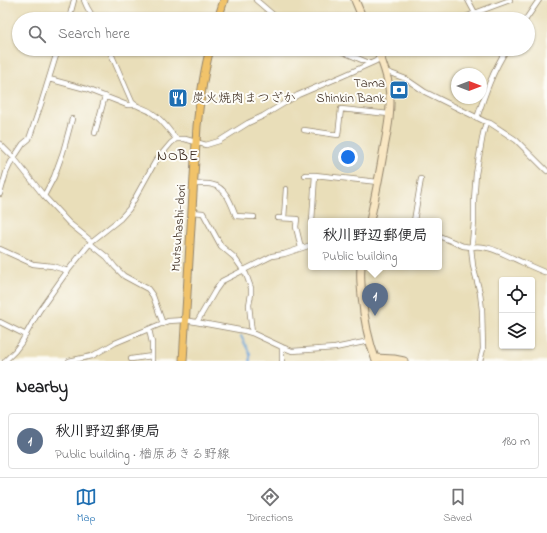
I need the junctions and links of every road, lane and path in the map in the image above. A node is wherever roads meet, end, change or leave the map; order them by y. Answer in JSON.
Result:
{"nodes":[{"id":1,"x":74,"y":0,"type":"edge"},
{"id":2,"x":84,"y":0,"type":"edge"},
{"id":3,"x":224,"y":0,"type":"edge"},
{"id":4,"x":256,"y":0,"type":"edge"},
{"id":5,"x":355,"y":0,"type":"edge"},
{"id":6,"x":468,"y":0,"type":"edge"},
{"id":7,"x":510,"y":0,"type":"edge"},
{"id":8,"x":539,"y":0,"type":"edge"},
{"id":9,"x":70,"y":12,"type":"edge"},
{"id":10,"x":90,"y":12,"type":"edge"},
{"id":11,"x":220,"y":12,"type":"edge"},
{"id":12,"x":270,"y":12,"type":"edge"},
{"id":13,"x":360,"y":12,"type":"edge"},
{"id":14,"x":474,"y":12,"type":"edge"},
{"id":15,"x":478,"y":12,"type":"edge"},
{"id":16,"x":531,"y":12,"type":"edge"},
{"id":17,"x":56,"y":56,"type":"edge"},
{"id":18,"x":112,"y":56,"type":"edge"},
{"id":19,"x":209,"y":56,"type":"edge"},
{"id":20,"x":353,"y":56,"type":"edge"},
{"id":21,"x":502,"y":56,"type":"edge"},
{"id":22,"x":380,"y":57,"type":"joint"},
{"id":23,"x":370,"y":63,"type":"junction"},
{"id":24,"x":385,"y":71,"type":"junction"},
{"id":25,"x":49,"y":79,"type":"junction"},
{"id":26,"x":105,"y":96,"type":"junction"},
{"id":27,"x":135,"y":105,"type":"junction"},
{"id":28,"x":389,"y":114,"type":"junction"},
{"id":29,"x":477,"y":118,"type":"junction"},
{"id":30,"x":72,"y":119,"type":"dead end"},
{"id":31,"x":486,"y":122,"type":"junction"},
{"id":32,"x":304,"y":130,"type":"dead end"},
{"id":33,"x":95,"y":133,"type":"dead end"},
{"id":34,"x":176,"y":139,"type":"junction"},
{"id":35,"x":196,"y":142,"type":"junction"},
{"id":36,"x":0,"y":144,"type":"edge"},
{"id":37,"x":14,"y":158,"type":"junction"},
{"id":38,"x":547,"y":171,"type":"edge"},
{"id":39,"x":305,"y":175,"type":"dead end"},
{"id":40,"x":315,"y":176,"type":"junction"},
{"id":41,"x":421,"y":179,"type":"dead end"},
{"id":42,"x":378,"y":182,"type":"junction"},
{"id":43,"x":194,"y":184,"type":"junction"},
{"id":44,"x":286,"y":189,"type":"dead end"},
{"id":45,"x":0,"y":194,"type":"edge"},
{"id":46,"x":44,"y":196,"type":"junction"},
{"id":47,"x":192,"y":212,"type":"junction"},
{"id":48,"x":254,"y":217,"type":"dead end"},
{"id":49,"x":278,"y":218,"type":"dead end"},
{"id":50,"x":284,"y":218,"type":"junction"},
{"id":51,"x":312,"y":218,"type":"edge"},
{"id":52,"x":371,"y":218,"type":"edge"},
{"id":53,"x":414,"y":218,"type":"edge"},
{"id":54,"x":442,"y":237,"type":"edge"},
{"id":55,"x":91,"y":242,"type":"junction"},
{"id":56,"x":308,"y":246,"type":"edge"},
{"id":57,"x":471,"y":246,"type":"junction"},
{"id":58,"x":301,"y":248,"type":"junction"},
{"id":59,"x":0,"y":249,"type":"edge"},
{"id":60,"x":244,"y":270,"type":"junction"},
{"id":61,"x":361,"y":270,"type":"edge"},
{"id":62,"x":68,"y":271,"type":"junction"},
{"id":63,"x":547,"y":273,"type":"edge"},
{"id":64,"x":185,"y":320,"type":"junction"},
{"id":65,"x":0,"y":322,"type":"edge"},
{"id":66,"x":197,"y":322,"type":"junction"},
{"id":67,"x":163,"y":324,"type":"junction"},
{"id":68,"x":149,"y":329,"type":"junction"},
{"id":69,"x":252,"y":333,"type":"junction"},
{"id":70,"x":26,"y":335,"type":"junction"},
{"id":71,"x":369,"y":341,"type":"junction"},
{"id":72,"x":282,"y":348,"type":"junction"},
{"id":73,"x":152,"y":358,"type":"edge"},
{"id":74,"x":131,"y":359,"type":"dead end"},
{"id":75,"x":80,"y":360,"type":"edge"},
{"id":76,"x":375,"y":360,"type":"edge"},
{"id":77,"x":5,"y":361,"type":"edge"},
{"id":78,"x":69,"y":361,"type":"edge"},
{"id":79,"x":183,"y":361,"type":"edge"},
{"id":80,"x":282,"y":361,"type":"edge"},
{"id":81,"x":404,"y":361,"type":"edge"},
{"id":82,"x":480,"y":361,"type":"edge"}],
"edges":[{"from":1,"to":9,"type":"street"},
{"from":2,"to":10,"type":"street"},
{"from":3,"to":11,"type":"main road"},
{"from":4,"to":12,"type":"street"},
{"from":5,"to":13,"type":"main road"},
{"from":6,"to":14,"type":"street"},
{"from":7,"to":15,"type":"street"},
{"from":8,"to":16,"type":"street"},
{"from":17,"to":25,"type":"street"},
{"from":18,"to":27,"type":"street"},
{"from":19,"to":35,"type":"main road","name":"Mutsuhashi-dori"},
{"from":20,"to":23,"type":"street"},
{"from":21,"to":29,"type":"street"},
{"from":22,"to":23,"type":"street"},
{"from":22,"to":24,"type":"main road"},
{"from":23,"to":35,"type":"street"},
{"from":24,"to":28,"type":"main road"},
{"from":24,"to":29,"type":"street"},
{"from":25,"to":26,"type":"street"},
{"from":25,"to":37,"type":"street"},
{"from":26,"to":27,"type":"street"},
{"from":26,"to":33,"type":"street"},
{"from":27,"to":34,"type":"street"},
{"from":28,"to":32,"type":"street"},
{"from":28,"to":42,"type":"main road"},
{"from":29,"to":31,"type":"street"},
{"from":30,"to":46,"type":"street"},
{"from":31,"to":38,"type":"street"},
{"from":31,"to":57,"type":"street"},
{"from":34,"to":35,"type":"street"},
{"from":34,"to":55,"type":"street"},
{"from":35,"to":43,"type":"main road","name":"Mutsuhashi-dori"},
{"from":36,"to":37,"type":"street"},
{"from":37,"to":45,"type":"street"},
{"from":37,"to":46,"type":"street"},
{"from":39,"to":40,"type":"street"},
{"from":40,"to":42,"type":"street"},
{"from":40,"to":51,"type":"street"},
{"from":41,"to":53,"type":"street"},
{"from":42,"to":52,"type":"main road"},
{"from":43,"to":47,"type":"main road","name":"Mutsuhashi-dori"},
{"from":43,"to":48,"type":"street"},
{"from":44,"to":50,"type":"street"},
{"from":46,"to":55,"type":"street"},
{"from":47,"to":60,"type":"street"},
{"from":47,"to":64,"type":"main road","name":"Mutsuhashi-dori"},
{"from":49,"to":50,"type":"street"},
{"from":50,"to":58,"type":"street"},
{"from":54,"to":57,"type":"street"},
{"from":55,"to":62,"type":"street"},
{"from":55,"to":67,"type":"street"},
{"from":56,"to":58,"type":"street"},
{"from":57,"to":63,"type":"street"},
{"from":57,"to":82,"type":"street"},
{"from":58,"to":60,"type":"street"},
{"from":59,"to":62,"type":"street"},
{"from":60,"to":66,"type":"street"},
{"from":60,"to":69,"type":"street"},
{"from":61,"to":71,"type":"main road"},
{"from":62,"to":70,"type":"street"},
{"from":64,"to":66,"type":"street"},
{"from":64,"to":67,"type":"street"},
{"from":64,"to":79,"type":"main road","name":"Mutsuhashi-dori"},
{"from":65,"to":70,"type":"street"},
{"from":66,"to":69,"type":"street"},
{"from":67,"to":68,"type":"street"},
{"from":68,"to":73,"type":"street"},
{"from":68,"to":75,"type":"street"},
{"from":69,"to":72,"type":"street"},
{"from":70,"to":77,"type":"street"},
{"from":71,"to":72,"type":"street"},
{"from":71,"to":76,"type":"main road"},
{"from":72,"to":80,"type":"street"},
{"from":73,"to":74,"type":"street"},
{"from":75,"to":78,"type":"street"},
{"from":76,"to":81,"type":"main road"}]}
